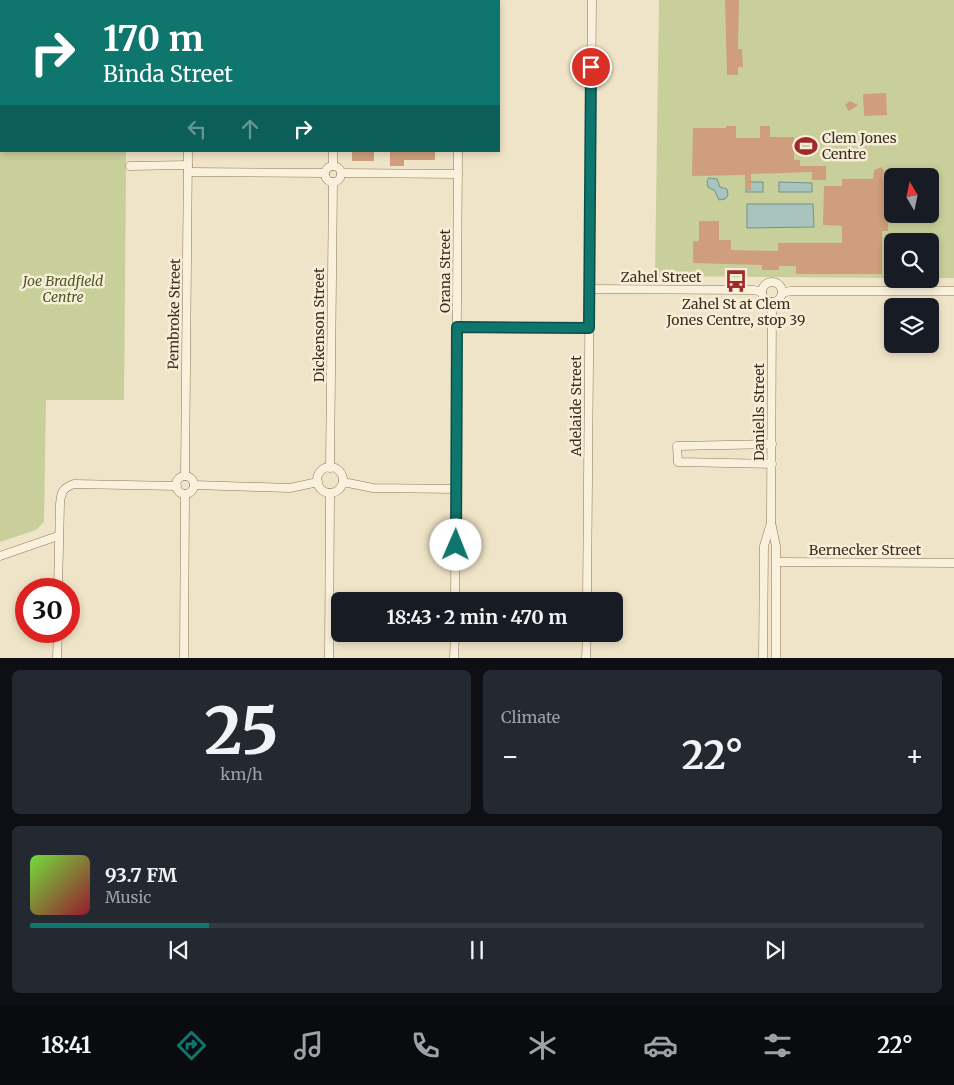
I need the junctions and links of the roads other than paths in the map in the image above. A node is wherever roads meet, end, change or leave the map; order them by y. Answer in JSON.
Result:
{"nodes":[{"id":1,"x":592,"y":0,"type":"edge"},
{"id":2,"x":188,"y":152,"type":"edge"},
{"id":3,"x":333,"y":152,"type":"edge"},
{"id":4,"x":458,"y":152,"type":"edge"},
{"id":5,"x":130,"y":166,"type":"dead end"},
{"id":6,"x":333,"y":166,"type":"junction"},
{"id":7,"x":188,"y":169,"type":"junction"},
{"id":8,"x":325,"y":173,"type":"junction"},
{"id":9,"x":341,"y":173,"type":"junction"},
{"id":10,"x":458,"y":174,"type":"junction"},
{"id":11,"x":332,"y":182,"type":"junction"},
{"id":12,"x":589,"y":290,"type":"junction"},
{"id":13,"x":954,"y":291,"type":"edge"},
{"id":14,"x":762,"y":292,"type":"junction"},
{"id":15,"x":782,"y":293,"type":"junction"},
{"id":16,"x":772,"y":302,"type":"junction"},
{"id":17,"x":457,"y":327,"type":"junction"},
{"id":18,"x":589,"y":328,"type":"junction"},
{"id":19,"x":772,"y":444,"type":"junction"},
{"id":20,"x":772,"y":464,"type":"junction"},
{"id":21,"x":330,"y":468,"type":"junction"},
{"id":22,"x":185,"y":476,"type":"junction"},
{"id":23,"x":318,"y":482,"type":"junction"},
{"id":24,"x":343,"y":482,"type":"junction"},
{"id":25,"x":194,"y":485,"type":"junction"},
{"id":26,"x":177,"y":486,"type":"junction"},
{"id":27,"x":456,"y":489,"type":"junction"},
{"id":28,"x":330,"y":493,"type":"junction"},
{"id":29,"x":185,"y":494,"type":"junction"},
{"id":30,"x":771,"y":522,"type":"junction"},
{"id":31,"x":58,"y":536,"type":"junction"},
{"id":32,"x":0,"y":556,"type":"edge"},
{"id":33,"x":776,"y":562,"type":"junction"},
{"id":34,"x":954,"y":563,"type":"edge"},
{"id":35,"x":58,"y":578,"type":"edge"},
{"id":36,"x":455,"y":592,"type":"edge"},
{"id":37,"x":587,"y":592,"type":"edge"},
{"id":38,"x":455,"y":642,"type":"edge"},
{"id":39,"x":586,"y":642,"type":"edge"},
{"id":40,"x":58,"y":643,"type":"edge"},
{"id":41,"x":57,"y":658,"type":"edge"},
{"id":42,"x":184,"y":658,"type":"edge"},
{"id":43,"x":329,"y":658,"type":"edge"},
{"id":44,"x":454,"y":658,"type":"edge"},
{"id":45,"x":586,"y":658,"type":"edge"},
{"id":46,"x":763,"y":658,"type":"edge"},
{"id":47,"x":776,"y":658,"type":"edge"}],
"edges":[{"from":1,"to":12,"type":"street","name":"Adelaide Street"},
{"from":2,"to":7,"type":"street","name":"Pembroke Street"},
{"from":3,"to":6,"type":"street"},
{"from":4,"to":10,"type":"street","name":"Orana Street"},
{"from":5,"to":7,"type":"street"},
{"from":6,"to":8,"type":"street"},
{"from":6,"to":9,"type":"street"},
{"from":7,"to":8,"type":"street"},
{"from":7,"to":22,"type":"street","name":"Pembroke Street"},
{"from":8,"to":11,"type":"street"},
{"from":9,"to":10,"type":"street"},
{"from":9,"to":11,"type":"street"},
{"from":10,"to":17,"type":"street","name":"Orana Street"},
{"from":11,"to":21,"type":"street","name":"Dickenson Street"},
{"from":12,"to":14,"type":"street","name":"Zahel Street"},
{"from":12,"to":18,"type":"street","name":"Adelaide Street"},
{"from":13,"to":15,"type":"street"},
{"from":14,"to":15,"type":"street"},
{"from":14,"to":16,"type":"street"},
{"from":15,"to":16,"type":"street"},
{"from":16,"to":19,"type":"street","name":"Daniells Street"},
{"from":17,"to":18,"type":"street"},
{"from":17,"to":27,"type":"street","name":"Orana Street"},
{"from":18,"to":37,"type":"street","name":"Adelaide Street"},
{"from":19,"to":20,"type":"street","name":"Daniells Street"},
{"from":19,"to":20,"type":"street"},
{"from":20,"to":30,"type":"street","name":"Daniells Street"},
{"from":21,"to":23,"type":"street"},
{"from":21,"to":24,"type":"street"},
{"from":22,"to":25,"type":"street"},
{"from":22,"to":26,"type":"street"},
{"from":23,"to":25,"type":"street"},
{"from":23,"to":28,"type":"street"},
{"from":24,"to":27,"type":"street"},
{"from":24,"to":28,"type":"street"},
{"from":25,"to":29,"type":"street"},
{"from":26,"to":29,"type":"street"},
{"from":26,"to":31,"type":"street"},
{"from":27,"to":36,"type":"street","name":"Orana Street"},
{"from":28,"to":43,"type":"street"},
{"from":29,"to":42,"type":"street"},
{"from":30,"to":33,"type":"street","name":"Daniells Street"},
{"from":30,"to":46,"type":"street","name":"Daniells Street"},
{"from":31,"to":32,"type":"street"},
{"from":31,"to":35,"type":"street"},
{"from":33,"to":34,"type":"street","name":"Bernecker Street"},
{"from":33,"to":47,"type":"street","name":"Daniells Street"},
{"from":38,"to":44,"type":"street"},
{"from":39,"to":45,"type":"street"},
{"from":40,"to":41,"type":"street"}]}
